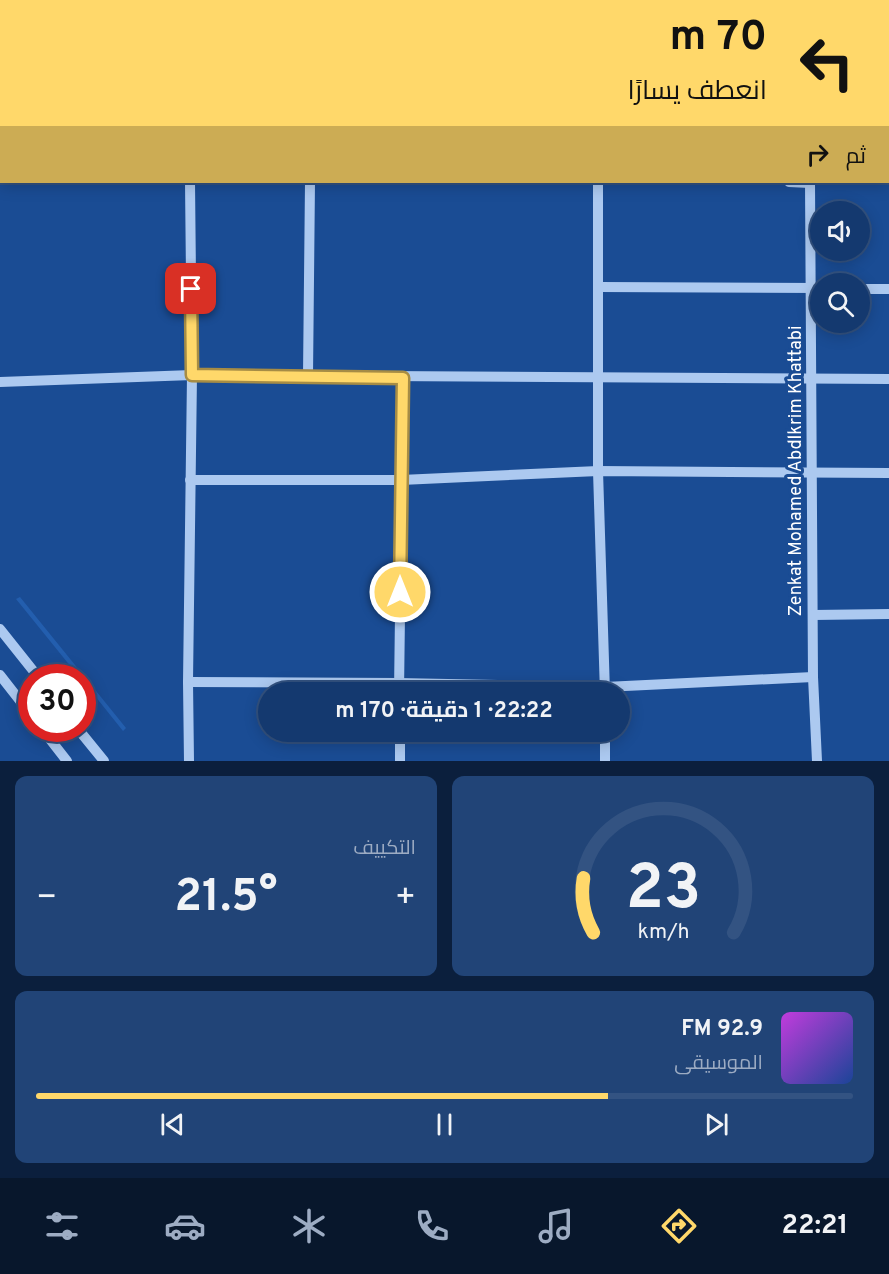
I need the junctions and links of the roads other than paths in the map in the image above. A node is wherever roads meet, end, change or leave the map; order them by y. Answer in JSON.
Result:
{"nodes":[{"id":1,"x":190,"y":183,"type":"edge"},
{"id":2,"x":310,"y":183,"type":"edge"},
{"id":3,"x":598,"y":183,"type":"edge"},
{"id":4,"x":810,"y":183,"type":"edge"},
{"id":5,"x":815,"y":273,"type":"edge"},
{"id":6,"x":599,"y":287,"type":"junction"},
{"id":7,"x":810,"y":288,"type":"edge"},
{"id":8,"x":870,"y":289,"type":"edge"},
{"id":9,"x":889,"y":289,"type":"edge"},
{"id":10,"x":813,"y":333,"type":"edge"},
{"id":11,"x":192,"y":375,"type":"junction"},
{"id":12,"x":308,"y":376,"type":"junction"},
{"id":13,"x":403,"y":378,"type":"junction"},
{"id":14,"x":598,"y":378,"type":"junction"},
{"id":15,"x":810,"y":379,"type":"junction"},
{"id":16,"x":889,"y":379,"type":"edge"},
{"id":17,"x":0,"y":382,"type":"edge"},
{"id":18,"x":598,"y":471,"type":"junction"},
{"id":19,"x":812,"y":472,"type":"junction"},
{"id":20,"x":889,"y":473,"type":"edge"},
{"id":21,"x":190,"y":480,"type":"junction"},
{"id":22,"x":401,"y":480,"type":"junction"},
{"id":23,"x":889,"y":614,"type":"edge"},
{"id":24,"x":813,"y":615,"type":"junction"},
{"id":25,"x":0,"y":629,"type":"edge"},
{"id":26,"x":28,"y":664,"type":"edge"},
{"id":27,"x":0,"y":675,"type":"edge"},
{"id":28,"x":813,"y":677,"type":"junction"},
{"id":29,"x":188,"y":682,"type":"junction"},
{"id":30,"x":399,"y":682,"type":"edge"},
{"id":31,"x":605,"y":682,"type":"edge"},
{"id":32,"x":258,"y":684,"type":"edge"},
{"id":33,"x":630,"y":688,"type":"edge"},
{"id":34,"x":18,"y":698,"type":"edge"},
{"id":35,"x":52,"y":742,"type":"edge"},
{"id":36,"x":89,"y":742,"type":"edge"},
{"id":37,"x":400,"y":742,"type":"edge"},
{"id":38,"x":605,"y":742,"type":"edge"},
{"id":39,"x":67,"y":761,"type":"edge"},
{"id":40,"x":104,"y":761,"type":"edge"},
{"id":41,"x":189,"y":761,"type":"edge"},
{"id":42,"x":400,"y":761,"type":"edge"},
{"id":43,"x":605,"y":761,"type":"edge"},
{"id":44,"x":817,"y":761,"type":"edge"}],
"edges":[{"from":1,"to":11,"type":"street"},
{"from":2,"to":12,"type":"street"},
{"from":3,"to":6,"type":"street"},
{"from":4,"to":5,"type":"street","name":"Zenkat Mohamed Abdlkrim Khattabi"},
{"from":6,"to":7,"type":"street"},
{"from":6,"to":14,"type":"street"},
{"from":8,"to":9,"type":"street"},
{"from":10,"to":15,"type":"street","name":"Zenkat Mohamed Abdlkrim Khattabi"},
{"from":11,"to":12,"type":"street"},
{"from":11,"to":17,"type":"street"},
{"from":11,"to":21,"type":"street"},
{"from":12,"to":13,"type":"street"},
{"from":13,"to":14,"type":"street"},
{"from":13,"to":22,"type":"street"},
{"from":14,"to":15,"type":"street"},
{"from":14,"to":18,"type":"street"},
{"from":15,"to":16,"type":"street"},
{"from":15,"to":19,"type":"street","name":"Zenkat Mohamed Abdlkrim Khattabi"},
{"from":18,"to":19,"type":"street"},
{"from":18,"to":22,"type":"street"},
{"from":18,"to":31,"type":"street"},
{"from":19,"to":20,"type":"street"},
{"from":19,"to":24,"type":"street","name":"Zenkat Mohamed Abdlkrim Khattabi"},
{"from":21,"to":22,"type":"street"},
{"from":21,"to":29,"type":"street"},
{"from":22,"to":30,"type":"street"},
{"from":23,"to":24,"type":"street"},
{"from":24,"to":28,"type":"street","name":"Zenkat Mohamed Abdlkrim Khattabi"},
{"from":25,"to":26,"type":"street"},
{"from":27,"to":34,"type":"street"},
{"from":28,"to":33,"type":"street"},
{"from":28,"to":44,"type":"street","name":"Zenkat Mohamed Abdlkrim Khattabi"},
{"from":29,"to":32,"type":"street"},
{"from":29,"to":41,"type":"street"},
{"from":35,"to":39,"type":"street"},
{"from":36,"to":40,"type":"street"},
{"from":37,"to":42,"type":"street"},
{"from":38,"to":43,"type":"street"}]}
